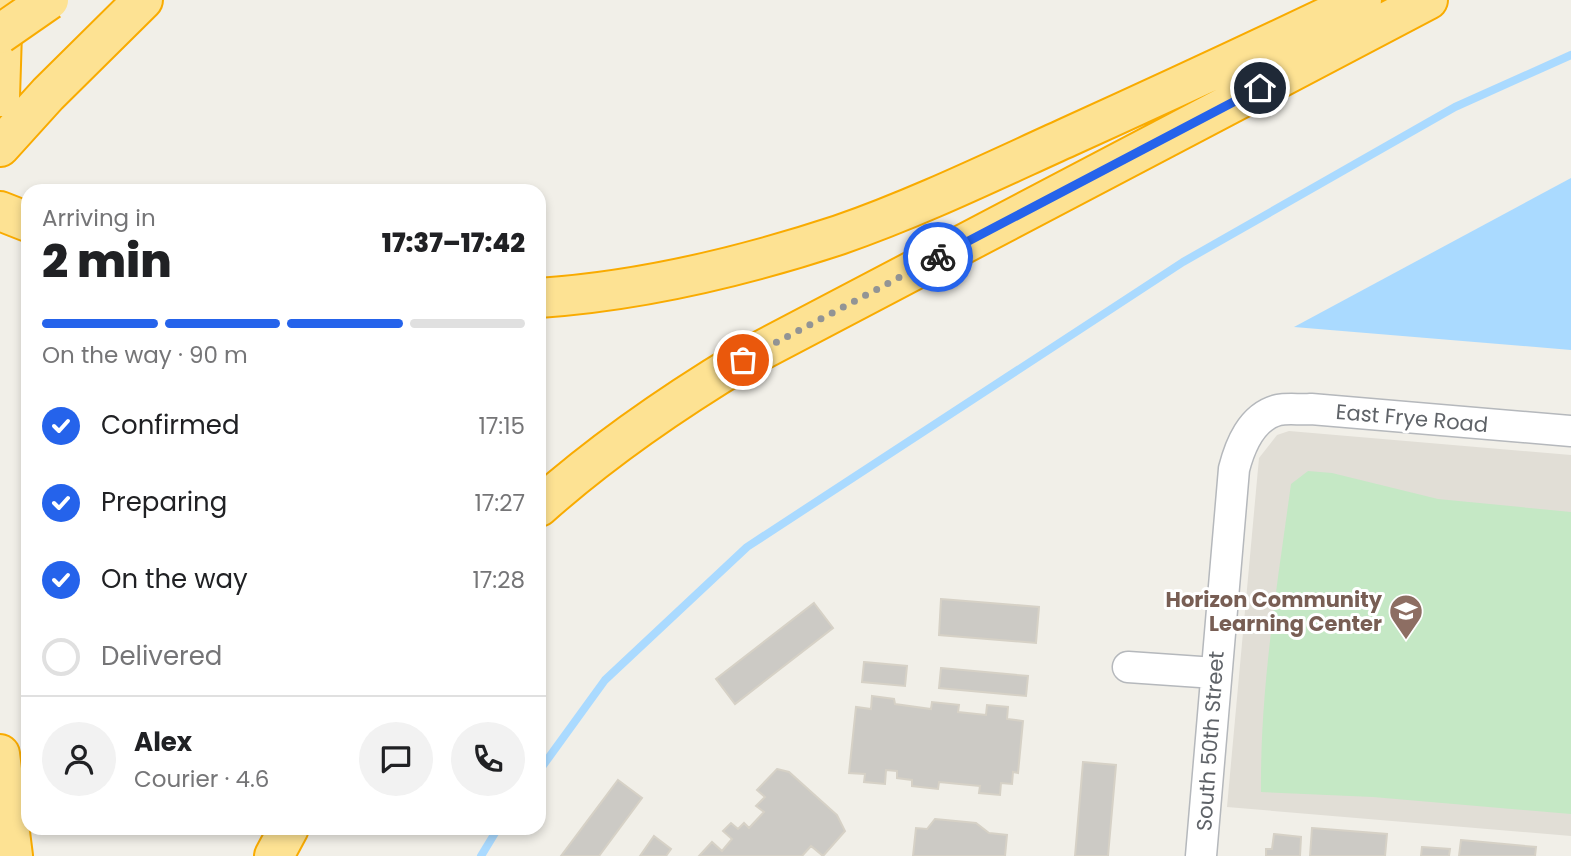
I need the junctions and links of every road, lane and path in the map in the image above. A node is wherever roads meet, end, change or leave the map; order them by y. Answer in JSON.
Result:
{"nodes":[{"id":1,"x":3,"y":0,"type":"edge"},
{"id":2,"x":49,"y":0,"type":"edge"},
{"id":3,"x":143,"y":0,"type":"edge"},
{"id":4,"x":1362,"y":0,"type":"edge"},
{"id":5,"x":1428,"y":0,"type":"edge"},
{"id":6,"x":0,"y":34,"type":"edge"},
{"id":7,"x":1,"y":72,"type":"edge"},
{"id":8,"x":0,"y":97,"type":"edge"},
{"id":9,"x":0,"y":147,"type":"edge"},
{"id":10,"x":0,"y":211,"type":"edge"},
{"id":11,"x":21,"y":219,"type":"edge"},
{"id":12,"x":546,"y":297,"type":"edge"},
{"id":13,"x":1256,"y":423,"type":"joint"},
{"id":14,"x":1571,"y":431,"type":"edge"},
{"id":15,"x":546,"y":502,"type":"edge"},
{"id":16,"x":1128,"y":667,"type":"dead end"},
{"id":17,"x":1215,"y":673,"type":"junction"},
{"id":18,"x":0,"y":754,"type":"edge"},
{"id":19,"x":285,"y":835,"type":"edge"},
{"id":20,"x":13,"y":856,"type":"edge"},
{"id":21,"x":274,"y":856,"type":"edge"},
{"id":22,"x":1201,"y":856,"type":"edge"}],
"edges":[{"from":1,"to":7,"type":"highway"},
{"from":2,"to":6,"type":"highway","bridge":true},
{"from":3,"to":9,"type":"highway"},
{"from":4,"to":12,"type":"highway"},
{"from":5,"to":15,"type":"highway"},
{"from":7,"to":8,"type":"highway"},
{"from":10,"to":11,"type":"highway"},
{"from":13,"to":14,"type":"street","name":"East Frye Road"},
{"from":13,"to":17,"type":"street","name":"South 50th Street"},
{"from":16,"to":17,"type":"street"},
{"from":17,"to":22,"type":"street","name":"South 50th Street"},
{"from":18,"to":20,"type":"highway"},
{"from":19,"to":21,"type":"highway"}]}
